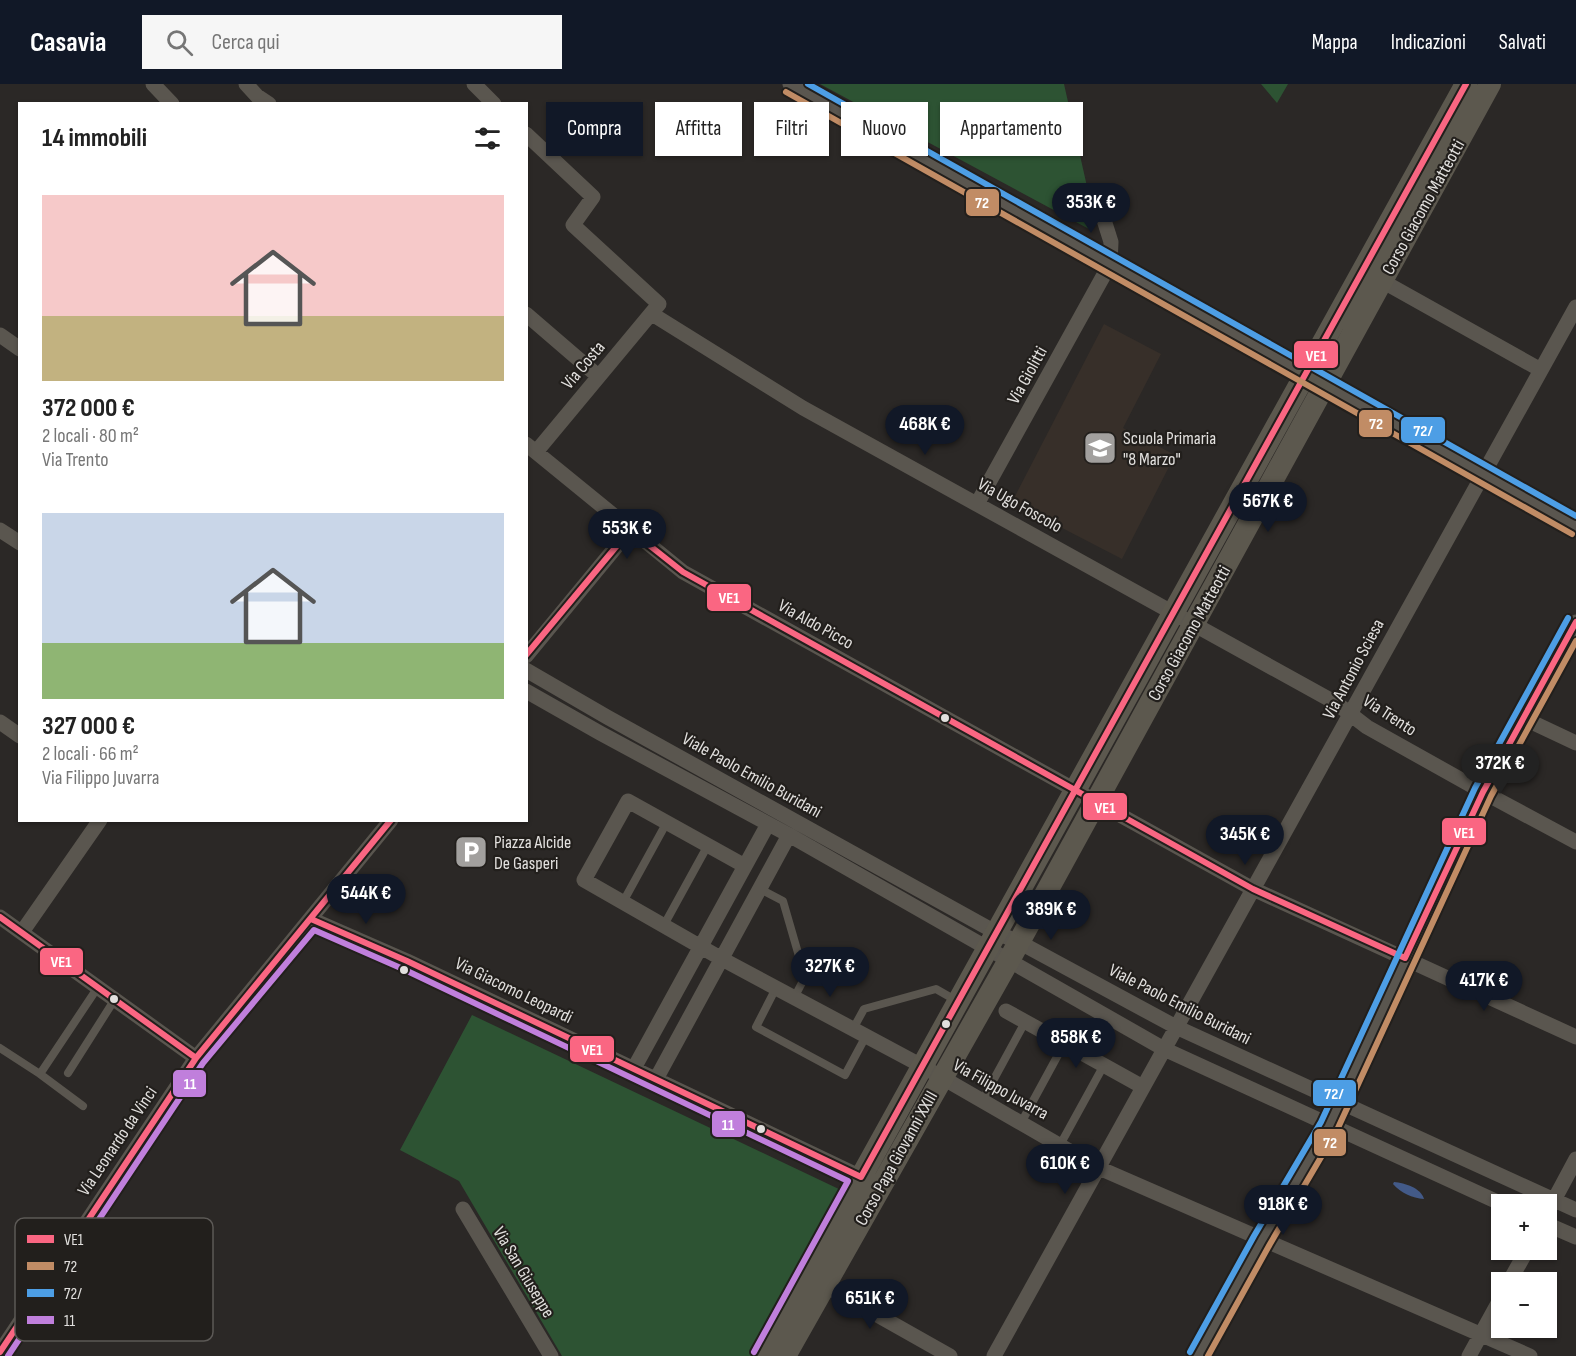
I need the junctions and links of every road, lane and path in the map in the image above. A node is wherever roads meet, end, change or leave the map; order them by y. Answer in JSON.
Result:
{"nodes":[{"id":1,"x":153,"y":84,"type":"edge"},
{"id":2,"x":246,"y":84,"type":"edge"},
{"id":3,"x":474,"y":84,"type":"edge"},
{"id":4,"x":790,"y":84,"type":"edge"},
{"id":5,"x":1466,"y":84,"type":"edge"},
{"id":6,"x":1490,"y":84,"type":"edge"},
{"id":7,"x":170,"y":102,"type":"edge"},
{"id":8,"x":266,"y":102,"type":"edge"},
{"id":9,"x":492,"y":102,"type":"edge"},
{"id":10,"x":528,"y":136,"type":"edge"},
{"id":11,"x":1098,"y":201,"type":"dead end"},
{"id":12,"x":1110,"y":264,"type":"junction"},
{"id":13,"x":1382,"y":281,"type":"junction"},
{"id":14,"x":1576,"y":307,"type":"edge"},
{"id":15,"x":655,"y":309,"type":"junction"},
{"id":16,"x":528,"y":316,"type":"edge"},
{"id":17,"x":0,"y":335,"type":"edge"},
{"id":18,"x":18,"y":348,"type":"edge"},
{"id":19,"x":1541,"y":370,"type":"junction"},
{"id":20,"x":598,"y":376,"type":"junction"},
{"id":21,"x":1316,"y":380,"type":"junction"},
{"id":22,"x":531,"y":448,"type":"edge"},
{"id":23,"x":1483,"y":474,"type":"junction"},
{"id":24,"x":977,"y":504,"type":"junction"},
{"id":25,"x":1576,"y":526,"type":"edge"},
{"id":26,"x":0,"y":530,"type":"edge"},
{"id":27,"x":630,"y":530,"type":"junction"},
{"id":28,"x":18,"y":542,"type":"edge"},
{"id":29,"x":1184,"y":619,"type":"junction"},
{"id":30,"x":1576,"y":622,"type":"edge"},
{"id":31,"x":528,"y":654,"type":"edge"},
{"id":32,"x":528,"y":671,"type":"edge"},
{"id":33,"x":528,"y":692,"type":"edge"},
{"id":34,"x":1351,"y":713,"type":"junction"},
{"id":35,"x":1523,"y":718,"type":"junction"},
{"id":36,"x":0,"y":722,"type":"edge"},
{"id":37,"x":18,"y":735,"type":"edge"},
{"id":38,"x":1576,"y":743,"type":"edge"},
{"id":39,"x":1075,"y":790,"type":"junction"},
{"id":40,"x":1483,"y":792,"type":"junction"},
{"id":41,"x":1096,"y":802,"type":"junction"},
{"id":42,"x":99,"y":822,"type":"edge"},
{"id":43,"x":390,"y":822,"type":"edge"},
{"id":44,"x":667,"y":822,"type":"junction"},
{"id":45,"x":768,"y":824,"type":"junction"},
{"id":46,"x":789,"y":835,"type":"junction"},
{"id":47,"x":1576,"y":842,"type":"edge"},
{"id":48,"x":708,"y":845,"type":"junction"},
{"id":49,"x":745,"y":866,"type":"junction"},
{"id":50,"x":760,"y":889,"type":"junction"},
{"id":51,"x":1253,"y":889,"type":"junction"},
{"id":52,"x":623,"y":902,"type":"junction"},
{"id":53,"x":0,"y":917,"type":"edge"},
{"id":54,"x":311,"y":919,"type":"junction"},
{"id":55,"x":664,"y":925,"type":"junction"},
{"id":56,"x":22,"y":932,"type":"junction"},
{"id":57,"x":992,"y":940,"type":"junction"},
{"id":58,"x":701,"y":946,"type":"junction"},
{"id":59,"x":1014,"y":952,"type":"junction"},
{"id":60,"x":1405,"y":958,"type":"junction"},
{"id":61,"x":722,"y":959,"type":"junction"},
{"id":62,"x":98,"y":987,"type":"junction"},
{"id":63,"x":776,"y":988,"type":"junction"},
{"id":64,"x":794,"y":998,"type":"junction"},
{"id":65,"x":115,"y":999,"type":"junction"},
{"id":66,"x":958,"y":1002,"type":"junction"},
{"id":67,"x":1006,"y":1011,"type":"dead end"},
{"id":68,"x":1025,"y":1022,"type":"junction"},
{"id":69,"x":1176,"y":1027,"type":"junction"},
{"id":70,"x":859,"y":1032,"type":"junction"},
{"id":71,"x":1576,"y":1036,"type":"edge"},
{"id":72,"x":1064,"y":1044,"type":"junction"},
{"id":73,"x":0,"y":1048,"type":"edge"},
{"id":74,"x":1164,"y":1049,"type":"junction"},
{"id":75,"x":196,"y":1058,"type":"junction"},
{"id":76,"x":1104,"y":1065,"type":"junction"},
{"id":77,"x":633,"y":1070,"type":"junction"},
{"id":78,"x":932,"y":1072,"type":"junction"},
{"id":79,"x":68,"y":1073,"type":"dead end"},
{"id":80,"x":40,"y":1074,"type":"junction"},
{"id":81,"x":656,"y":1081,"type":"junction"},
{"id":82,"x":1143,"y":1087,"type":"junction"},
{"id":83,"x":982,"y":1101,"type":"junction"},
{"id":84,"x":1339,"y":1102,"type":"junction"},
{"id":85,"x":83,"y":1106,"type":"dead end"},
{"id":86,"x":1021,"y":1123,"type":"junction"},
{"id":87,"x":1329,"y":1126,"type":"junction"},
{"id":88,"x":1060,"y":1145,"type":"junction"},
{"id":89,"x":1576,"y":1159,"type":"edge"},
{"id":90,"x":1099,"y":1168,"type":"junction"},
{"id":91,"x":861,"y":1178,"type":"junction"},
{"id":92,"x":1541,"y":1194,"type":"edge"},
{"id":93,"x":1557,"y":1194,"type":"edge"},
{"id":94,"x":1491,"y":1199,"type":"edge"},
{"id":95,"x":1557,"y":1201,"type":"edge"},
{"id":96,"x":463,"y":1209,"type":"dead end"},
{"id":97,"x":1576,"y":1210,"type":"edge"},
{"id":98,"x":89,"y":1218,"type":"edge"},
{"id":99,"x":1557,"y":1229,"type":"edge"},
{"id":100,"x":1576,"y":1237,"type":"edge"},
{"id":101,"x":1262,"y":1240,"type":"junction"},
{"id":102,"x":816,"y":1280,"type":"junction"},
{"id":103,"x":1491,"y":1315,"type":"edge"},
{"id":104,"x":15,"y":1330,"type":"edge"},
{"id":105,"x":1481,"y":1333,"type":"junction"},
{"id":106,"x":0,"y":1352,"type":"edge"},
{"id":107,"x":551,"y":1356,"type":"edge"},
{"id":108,"x":762,"y":1356,"type":"edge"},
{"id":109,"x":785,"y":1356,"type":"edge"},
{"id":110,"x":950,"y":1356,"type":"edge"},
{"id":111,"x":994,"y":1356,"type":"edge"},
{"id":112,"x":1198,"y":1356,"type":"edge"},
{"id":113,"x":1469,"y":1356,"type":"edge"},
{"id":114,"x":1530,"y":1356,"type":"edge"}],
"edges":[{"from":1,"to":7,"type":"street"},
{"from":2,"to":8,"type":"street"},
{"from":3,"to":9,"type":"street"},
{"from":4,"to":12,"type":"street"},
{"from":5,"to":21,"type":"street","name":"Corso Giacomo Matteotti"},
{"from":6,"to":13,"type":"street","name":"Corso Giacomo Matteotti"},
{"from":10,"to":15,"type":"street","name":"Via Ugo Foscolo"},
{"from":11,"to":12,"type":"street"},
{"from":12,"to":21,"type":"street"},
{"from":12,"to":24,"type":"street","name":"Via Giolitti"},
{"from":13,"to":19,"type":"street"},
{"from":13,"to":21,"type":"street","name":"Corso Giacomo Matteotti"},
{"from":14,"to":19,"type":"street","name":"Via Antonio Sciesa"},
{"from":15,"to":20,"type":"street","name":"Via Costa"},
{"from":15,"to":24,"type":"street","name":"Via Ugo Foscolo"},
{"from":16,"to":20,"type":"street"},
{"from":17,"to":18,"type":"street"},
{"from":19,"to":23,"type":"street","name":"Via Antonio Sciesa"},
{"from":20,"to":22,"type":"street","name":"Via Costa"},
{"from":21,"to":23,"type":"street"},
{"from":21,"to":29,"type":"street","name":"Corso Giacomo Matteotti"},
{"from":22,"to":27,"type":"street","name":"Via Aldo Picco"},
{"from":23,"to":25,"type":"street"},
{"from":23,"to":34,"type":"street","name":"Via Antonio Sciesa"},
{"from":24,"to":29,"type":"street","name":"Via Ugo Foscolo"},
{"from":26,"to":28,"type":"street"},
{"from":27,"to":31,"type":"street"},
{"from":27,"to":39,"type":"street","name":"Via Aldo Picco"},
{"from":29,"to":34,"type":"street","name":"Via Trento"},
{"from":29,"to":39,"type":"street","name":"Corso Giacomo Matteotti"},
{"from":29,"to":41,"type":"street","name":"Corso Giacomo Matteotti"},
{"from":30,"to":35,"type":"street"},
{"from":32,"to":57,"type":"street","name":"Viale Paolo Emilio Buridani"},
{"from":33,"to":45,"type":"street","name":"Viale Paolo Emilio Buridani"},
{"from":34,"to":40,"type":"street","name":"Via Trento"},
{"from":34,"to":51,"type":"street","name":"Via Antonio Sciesa"},
{"from":35,"to":38,"type":"street"},
{"from":35,"to":40,"type":"street"},
{"from":36,"to":37,"type":"street"},
{"from":39,"to":41,"type":"street","name":"Via Aldo Picco"},
{"from":39,"to":57,"type":"street","name":"Corso Giacomo Matteotti"},
{"from":40,"to":47,"type":"street","name":"Via Trento"},
{"from":40,"to":60,"type":"street"},
{"from":41,"to":51,"type":"street","name":"Via Aldo Picco"},
{"from":41,"to":59,"type":"street","name":"Corso Giacomo Matteotti"},
{"from":42,"to":56,"type":"street"},
{"from":43,"to":54,"type":"street","name":"Via Leonardo da Vinci"},
{"from":44,"to":48,"type":"street"},
{"from":44,"to":52,"type":"lane"},
{"from":44,"to":52,"type":"street","name":"Via Filippo Juvarra"},
{"from":45,"to":46,"type":"street","name":"Viale Paolo Emilio Buridani"},
{"from":45,"to":49,"type":"street"},
{"from":46,"to":50,"type":"street"},
{"from":46,"to":57,"type":"street","name":"Viale Paolo Emilio Buridani"},
{"from":48,"to":49,"type":"street"},
{"from":48,"to":55,"type":"lane"},
{"from":49,"to":58,"type":"street"},
{"from":50,"to":61,"type":"street"},
{"from":50,"to":64,"type":"lane"},
{"from":51,"to":60,"type":"street","name":"Via Aldo Picco"},
{"from":51,"to":69,"type":"street","name":"Via Antonio Sciesa"},
{"from":52,"to":55,"type":"street","name":"Via Filippo Juvarra"},
{"from":53,"to":56,"type":"street"},
{"from":54,"to":75,"type":"street","name":"Via Leonardo da Vinci"},
{"from":54,"to":77,"type":"street","name":"Via Giacomo Leopardi"},
{"from":55,"to":58,"type":"street","name":"Via Filippo Juvarra"},
{"from":56,"to":62,"type":"street"},
{"from":57,"to":59,"type":"street","name":"Viale Paolo Emilio Buridani"},
{"from":57,"to":59,"type":"street","name":"Viale Paolo Emilio Buridani"},
{"from":57,"to":66,"type":"street","name":"Corso Papa Giovanni XXIII"},
{"from":58,"to":61,"type":"street","name":"Via Filippo Juvarra"},
{"from":58,"to":77,"type":"street"},
{"from":59,"to":69,"type":"street","name":"Viale Paolo Emilio Buridani"},
{"from":59,"to":74,"type":"street","name":"Viale Paolo Emilio Buridani"},
{"from":59,"to":78,"type":"street","name":"Corso Papa Giovanni XXIII"},
{"from":60,"to":71,"type":"street","name":"Via Aldo Picco"},
{"from":60,"to":84,"type":"street"},
{"from":61,"to":63,"type":"street","name":"Via Filippo Juvarra"},
{"from":61,"to":81,"type":"street"},
{"from":62,"to":65,"type":"street"},
{"from":62,"to":80,"type":"lane"},
{"from":63,"to":64,"type":"street","name":"Via Filippo Juvarra"},
{"from":63,"to":70,"type":"lane"},
{"from":64,"to":70,"type":"street","name":"Via Filippo Juvarra"},
{"from":65,"to":75,"type":"street"},
{"from":65,"to":79,"type":"lane"},
{"from":66,"to":70,"type":"lane"},
{"from":66,"to":78,"type":"street","name":"Corso Papa Giovanni XXIII"},
{"from":67,"to":68,"type":"street"},
{"from":68,"to":72,"type":"street"},
{"from":68,"to":83,"type":"lane"},
{"from":69,"to":74,"type":"street","name":"Via Antonio Sciesa"},
{"from":69,"to":84,"type":"street","name":"Viale Paolo Emilio Buridani"},
{"from":70,"to":78,"type":"street","name":"Via Filippo Juvarra"},
{"from":72,"to":76,"type":"street"},
{"from":72,"to":86,"type":"lane"},
{"from":73,"to":80,"type":"lane"},
{"from":74,"to":82,"type":"street","name":"Via Antonio Sciesa"},
{"from":74,"to":87,"type":"street","name":"Viale Paolo Emilio Buridani"},
{"from":75,"to":98,"type":"street","name":"Via Leonardo da Vinci"},
{"from":76,"to":82,"type":"street"},
{"from":76,"to":88,"type":"lane"},
{"from":77,"to":81,"type":"street","name":"Via Giacomo Leopardi"},
{"from":78,"to":83,"type":"street","name":"Via Filippo Juvarra"},
{"from":78,"to":91,"type":"street","name":"Corso Papa Giovanni XXIII"},
{"from":78,"to":102,"type":"street","name":"Corso Papa Giovanni XXIII"},
{"from":80,"to":85,"type":"lane"},
{"from":81,"to":91,"type":"street","name":"Via Giacomo Leopardi"},
{"from":82,"to":90,"type":"street","name":"Via Antonio Sciesa"},
{"from":83,"to":86,"type":"street","name":"Via Filippo Juvarra"},
{"from":84,"to":87,"type":"street"},
{"from":84,"to":92,"type":"street","name":"Viale Paolo Emilio Buridani"},
{"from":86,"to":88,"type":"street","name":"Via Filippo Juvarra"},
{"from":87,"to":94,"type":"street","name":"Viale Paolo Emilio Buridani"},
{"from":87,"to":101,"type":"street"},
{"from":88,"to":90,"type":"street","name":"Via Filippo Juvarra"},
{"from":89,"to":93,"type":"street"},
{"from":90,"to":101,"type":"street","name":"Via Filippo Juvarra"},
{"from":90,"to":111,"type":"street","name":"Via Antonio Sciesa"},
{"from":91,"to":102,"type":"street","name":"Corso Papa Giovanni XXIII"},
{"from":95,"to":97,"type":"street","name":"Viale Paolo Emilio Buridani"},
{"from":96,"to":107,"type":"street","name":"Via San Giuseppe"},
{"from":99,"to":100,"type":"street"},
{"from":101,"to":105,"type":"street","name":"Via Filippo Juvarra"},
{"from":101,"to":112,"type":"street"},
{"from":102,"to":108,"type":"street","name":"Corso Papa Giovanni XXIII"},
{"from":102,"to":109,"type":"street","name":"Corso Papa Giovanni XXIII"},
{"from":102,"to":110,"type":"street"},
{"from":103,"to":105,"type":"street"},
{"from":104,"to":106,"type":"street","name":"Via Leonardo da Vinci"},
{"from":105,"to":113,"type":"street"},
{"from":105,"to":114,"type":"street","name":"Via Filippo Juvarra"}]}
